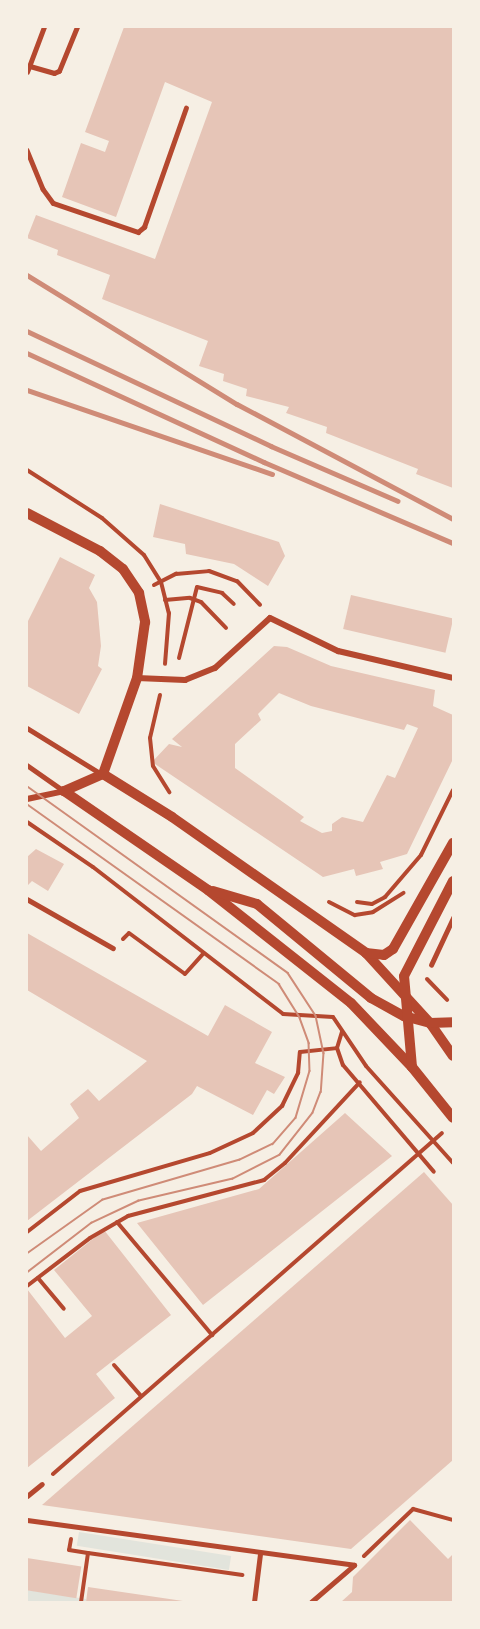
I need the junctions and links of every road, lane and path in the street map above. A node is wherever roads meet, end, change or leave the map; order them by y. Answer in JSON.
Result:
{"nodes":[{"id":1,"x":44,"y":27,"type":"edge"},
{"id":2,"x":77,"y":27,"type":"edge"},
{"id":3,"x":30,"y":66,"type":"junction"},
{"id":4,"x":27,"y":72,"type":"edge"},
{"id":5,"x":186,"y":108,"type":"dead end"},
{"id":6,"x":27,"y":150,"type":"edge"},
{"id":7,"x":27,"y":470,"type":"edge"},
{"id":8,"x":27,"y":513,"type":"edge"},
{"id":9,"x":114,"y":528,"type":"dead end"},
{"id":10,"x":176,"y":574,"type":"dead end"},
{"id":11,"x":165,"y":600,"type":"dead end"},
{"id":12,"x":234,"y":604,"type":"dead end"},
{"id":13,"x":270,"y":618,"type":"junction"},
{"id":14,"x":226,"y":628,"type":"dead end"},
{"id":15,"x":179,"y":658,"type":"dead end"},
{"id":16,"x":165,"y":665,"type":"dead end"},
{"id":17,"x":137,"y":678,"type":"junction"},
{"id":18,"x":453,"y":678,"type":"edge"},
{"id":19,"x":163,"y":679,"type":"junction"},
{"id":20,"x":27,"y":728,"type":"edge"},
{"id":21,"x":27,"y":765,"type":"edge"},
{"id":22,"x":103,"y":774,"type":"junction"},
{"id":23,"x":453,"y":790,"type":"edge"},
{"id":24,"x":64,"y":791,"type":"junction"},
{"id":25,"x":27,"y":799,"type":"edge"},
{"id":26,"x":179,"y":799,"type":"dead end"},
{"id":27,"x":27,"y":822,"type":"edge"},
{"id":28,"x":453,"y":843,"type":"edge"},
{"id":29,"x":453,"y":881,"type":"edge"},
{"id":30,"x":411,"y":887,"type":"dead end"},
{"id":31,"x":208,"y":890,"type":"junction"},
{"id":32,"x":321,"y":896,"type":"dead end"},
{"id":33,"x":27,"y":899,"type":"edge"},
{"id":34,"x":357,"y":902,"type":"dead end"},
{"id":35,"x":453,"y":918,"type":"edge"},
{"id":36,"x":113,"y":948,"type":"joint"},
{"id":37,"x":204,"y":953,"type":"junction"},
{"id":38,"x":366,"y":953,"type":"junction"},
{"id":39,"x":431,"y":965,"type":"dead end"},
{"id":40,"x":418,"y":970,"type":"dead end"},
{"id":41,"x":402,"y":992,"type":"junction"},
{"id":42,"x":447,"y":1000,"type":"dead end"},
{"id":43,"x":404,"y":1016,"type":"junction"},
{"id":44,"x":453,"y":1022,"type":"edge"},
{"id":45,"x":430,"y":1023,"type":"junction"},
{"id":46,"x":342,"y":1032,"type":"junction"},
{"id":47,"x":338,"y":1048,"type":"junction"},
{"id":48,"x":453,"y":1056,"type":"edge"},
{"id":49,"x":412,"y":1067,"type":"junction"},
{"id":50,"x":360,"y":1083,"type":"junction"},
{"id":51,"x":453,"y":1118,"type":"edge"},
{"id":52,"x":433,"y":1141,"type":"junction"},
{"id":53,"x":419,"y":1154,"type":"junction"},
{"id":54,"x":453,"y":1164,"type":"edge"},
{"id":55,"x":434,"y":1172,"type":"dead end"},
{"id":56,"x":117,"y":1222,"type":"junction"},
{"id":57,"x":27,"y":1232,"type":"edge"},
{"id":58,"x":38,"y":1278,"type":"junction"},
{"id":59,"x":27,"y":1286,"type":"edge"},
{"id":60,"x":64,"y":1309,"type":"dead end"},
{"id":61,"x":212,"y":1335,"type":"junction"},
{"id":62,"x":114,"y":1365,"type":"dead end"},
{"id":63,"x":141,"y":1396,"type":"junction"},
{"id":64,"x":42,"y":1484,"type":"joint"},
{"id":65,"x":27,"y":1496,"type":"edge"},
{"id":66,"x":27,"y":1520,"type":"edge"},
{"id":67,"x":453,"y":1520,"type":"edge"},
{"id":68,"x":73,"y":1527,"type":"junction"},
{"id":69,"x":88,"y":1553,"type":"junction"},
{"id":70,"x":260,"y":1554,"type":"junction"},
{"id":71,"x":354,"y":1565,"type":"junction"},
{"id":72,"x":257,"y":1578,"type":"junction"},
{"id":73,"x":81,"y":1602,"type":"edge"},
{"id":74,"x":254,"y":1602,"type":"edge"},
{"id":75,"x":311,"y":1602,"type":"edge"}],
"edges":[{"from":1,"to":3,"type":"lane"},
{"from":2,"to":3,"type":"lane"},
{"from":3,"to":4,"type":"lane"},
{"from":5,"to":6,"type":"lane"},
{"from":7,"to":9,"type":"path"},
{"from":8,"to":17,"type":"street"},
{"from":10,"to":13,"type":"path"},
{"from":11,"to":14,"type":"path"},
{"from":12,"to":15,"type":"path"},
{"from":13,"to":18,"type":"street"},
{"from":13,"to":19,"type":"street"},
{"from":16,"to":19,"type":"path"},
{"from":17,"to":19,"type":"street"},
{"from":17,"to":22,"type":"street"},
{"from":19,"to":26,"type":"path"},
{"from":20,"to":22,"type":"lane"},
{"from":21,"to":24,"type":"lane"},
{"from":22,"to":24,"type":"street"},
{"from":22,"to":38,"type":"street"},
{"from":23,"to":34,"type":"path"},
{"from":24,"to":25,"type":"street"},
{"from":24,"to":31,"type":"street"},
{"from":27,"to":37,"type":"path"},
{"from":28,"to":38,"type":"street"},
{"from":29,"to":41,"type":"street"},
{"from":30,"to":32,"type":"path"},
{"from":31,"to":43,"type":"street"},
{"from":31,"to":49,"type":"street"},
{"from":33,"to":36,"type":"lane"},
{"from":35,"to":39,"type":"lane"},
{"from":36,"to":37,"type":"path"},
{"from":37,"to":46,"type":"path"},
{"from":38,"to":41,"type":"street"},
{"from":40,"to":42,"type":"path"},
{"from":41,"to":43,"type":"street"},
{"from":41,"to":45,"type":"street"},
{"from":43,"to":45,"type":"street"},
{"from":43,"to":49,"type":"street"},
{"from":44,"to":45,"type":"street"},
{"from":45,"to":48,"type":"street"},
{"from":46,"to":47,"type":"path"},
{"from":46,"to":52,"type":"path"},
{"from":47,"to":50,"type":"path"},
{"from":47,"to":57,"type":"path"},
{"from":49,"to":51,"type":"street"},
{"from":50,"to":53,"type":"path"},
{"from":50,"to":56,"type":"path"},
{"from":52,"to":53,"type":"path"},
{"from":52,"to":54,"type":"path"},
{"from":53,"to":55,"type":"path"},
{"from":53,"to":61,"type":"path"},
{"from":56,"to":58,"type":"path"},
{"from":56,"to":61,"type":"path"},
{"from":58,"to":59,"type":"path"},
{"from":58,"to":60,"type":"path"},
{"from":61,"to":63,"type":"path"},
{"from":62,"to":63,"type":"path"},
{"from":63,"to":64,"type":"path"},
{"from":64,"to":65,"type":"street"},
{"from":66,"to":68,"type":"street"},
{"from":67,"to":71,"type":"path"},
{"from":68,"to":69,"type":"path"},
{"from":68,"to":70,"type":"street"},
{"from":69,"to":72,"type":"path"},
{"from":69,"to":73,"type":"path"},
{"from":70,"to":71,"type":"street"},
{"from":70,"to":72,"type":"street"},
{"from":71,"to":75,"type":"street"},
{"from":72,"to":74,"type":"street"}]}
